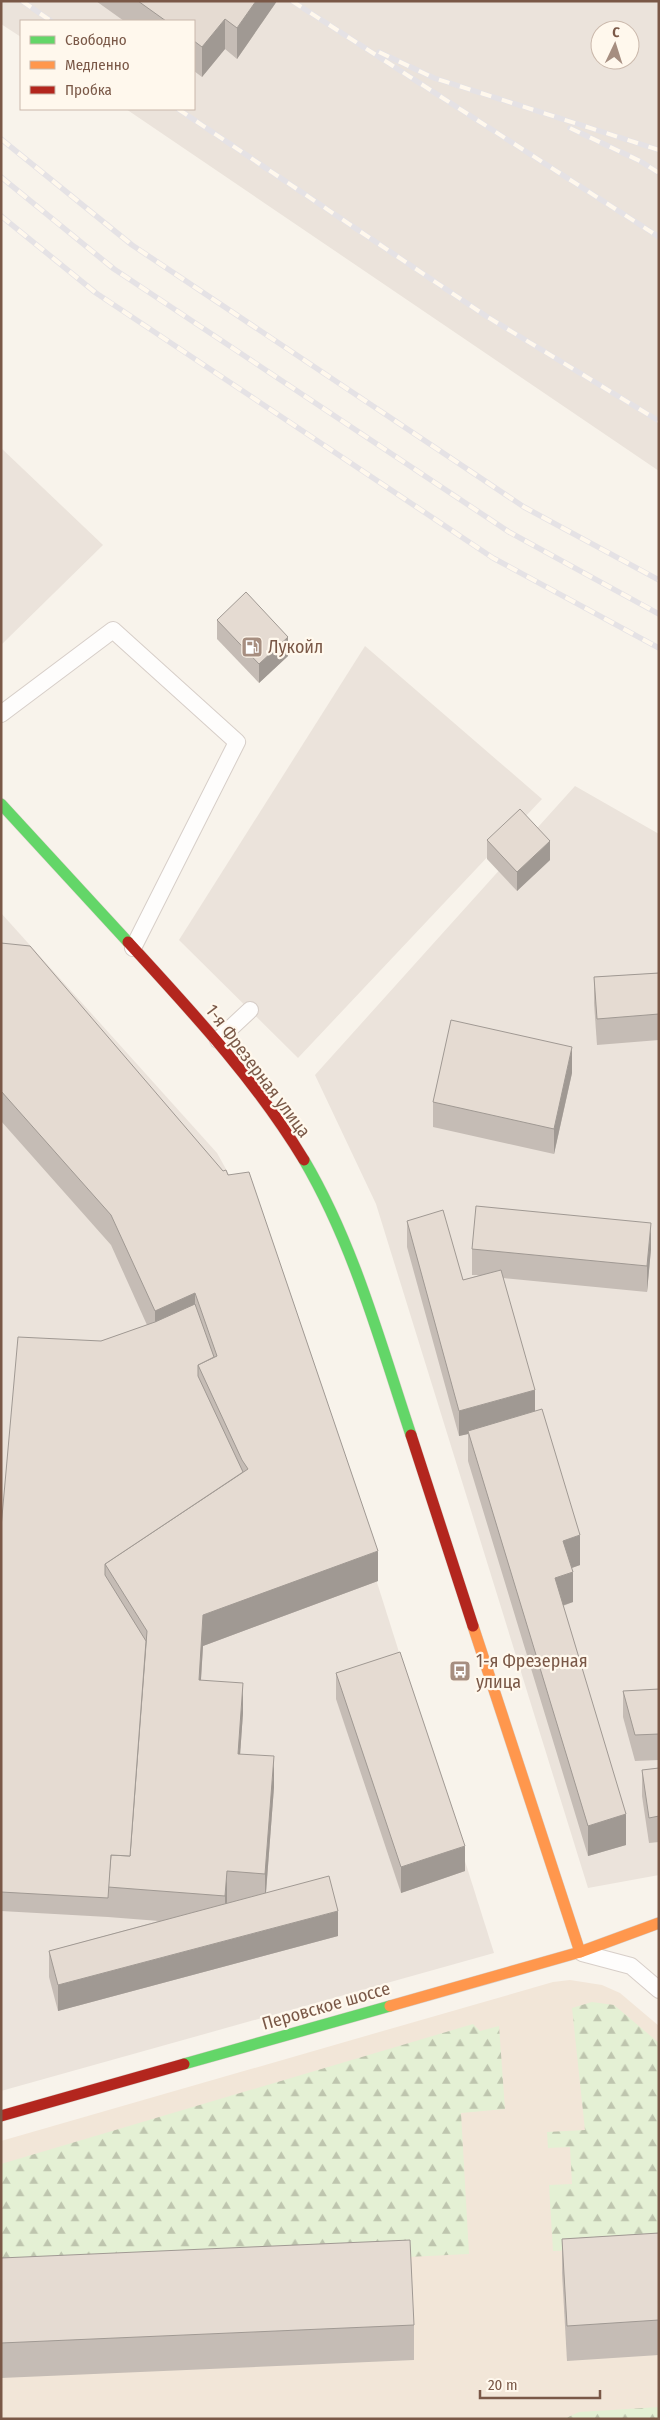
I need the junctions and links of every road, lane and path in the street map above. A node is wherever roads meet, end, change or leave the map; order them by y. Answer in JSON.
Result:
{"nodes":[{"id":1,"x":1,"y":714,"type":"edge"},
{"id":2,"x":1,"y":804,"type":"edge"},
{"id":3,"x":133,"y":948,"type":"junction"},
{"id":4,"x":250,"y":1010,"type":"dead end"},
{"id":5,"x":218,"y":1040,"type":"junction"},
{"id":6,"x":659,"y":1923,"type":"edge"},
{"id":7,"x":580,"y":1952,"type":"junction"},
{"id":8,"x":659,"y":1990,"type":"edge"},
{"id":9,"x":1,"y":2116,"type":"edge"}],
"edges":[{"from":1,"to":3,"type":"lane"},
{"from":2,"to":3,"type":"street","name":"1-я Фрезерная улица"},
{"from":3,"to":5,"type":"street","name":"1-я Фрезерная улица"},
{"from":4,"to":5,"type":"lane"},
{"from":5,"to":7,"type":"street","name":"1-я Фрезерная улица"},
{"from":6,"to":7,"type":"street","name":"Перовское шоссе"},
{"from":7,"to":8,"type":"lane"},
{"from":7,"to":9,"type":"street","name":"Перовское шоссе"}]}
